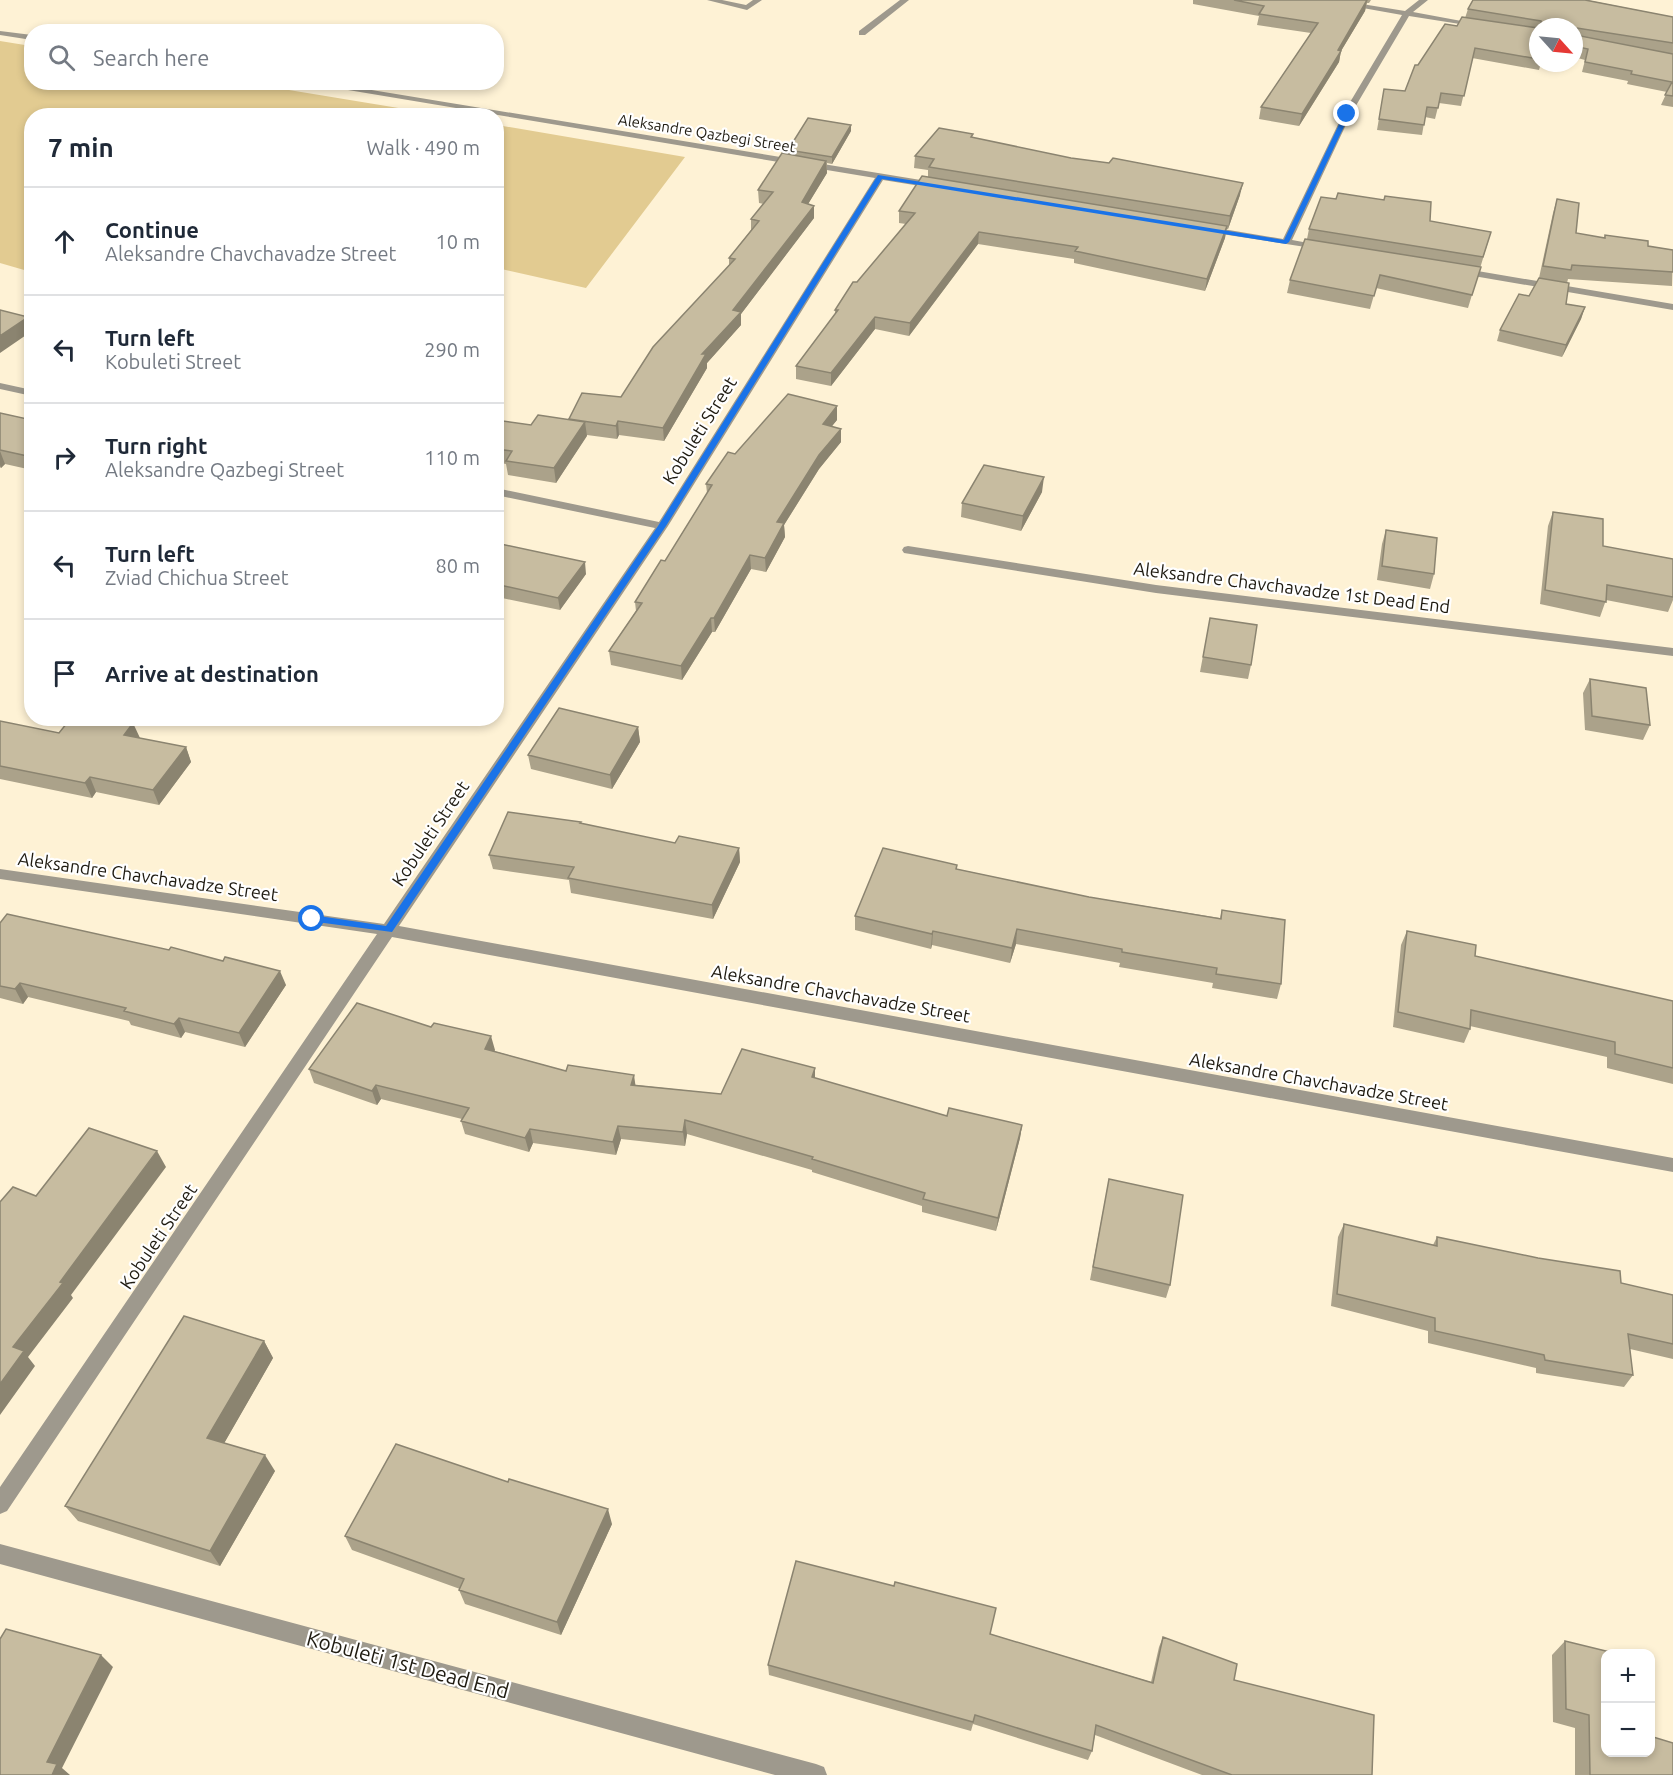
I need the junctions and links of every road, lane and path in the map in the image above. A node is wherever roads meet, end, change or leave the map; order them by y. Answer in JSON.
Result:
{"nodes":[{"id":1,"x":711,"y":0,"type":"edge"},
{"id":2,"x":758,"y":0,"type":"edge"},
{"id":3,"x":905,"y":0,"type":"edge"},
{"id":4,"x":1322,"y":0,"type":"edge"},
{"id":5,"x":1424,"y":0,"type":"edge"},
{"id":6,"x":1408,"y":12,"type":"junction"},
{"id":7,"x":1484,"y":26,"type":"edge"},
{"id":8,"x":0,"y":33,"type":"edge"},
{"id":9,"x":862,"y":33,"type":"dead end"},
{"id":10,"x":24,"y":37,"type":"edge"},
{"id":11,"x":353,"y":90,"type":"edge"},
{"id":12,"x":462,"y":108,"type":"edge"},
{"id":13,"x":504,"y":115,"type":"edge"},
{"id":14,"x":880,"y":177,"type":"junction"},
{"id":15,"x":950,"y":188,"type":"edge"},
{"id":16,"x":1193,"y":227,"type":"edge"},
{"id":17,"x":1286,"y":242,"type":"junction"},
{"id":18,"x":1333,"y":250,"type":"edge"},
{"id":19,"x":1450,"y":270,"type":"edge"},
{"id":20,"x":1673,"y":307,"type":"edge"},
{"id":21,"x":0,"y":386,"type":"edge"},
{"id":22,"x":24,"y":391,"type":"edge"},
{"id":23,"x":504,"y":493,"type":"edge"},
{"id":24,"x":662,"y":526,"type":"junction"},
{"id":25,"x":908,"y":550,"type":"dead end"},
{"id":26,"x":1673,"y":652,"type":"edge"},
{"id":27,"x":0,"y":874,"type":"edge"},
{"id":28,"x":388,"y":930,"type":"junction"},
{"id":29,"x":1673,"y":1165,"type":"edge"},
{"id":30,"x":0,"y":1504,"type":"edge"},
{"id":31,"x":0,"y":1554,"type":"edge"},
{"id":32,"x":816,"y":1775,"type":"edge"}],
"edges":[{"from":1,"to":2,"type":"street"},
{"from":3,"to":9,"type":"street"},
{"from":4,"to":6,"type":"street"},
{"from":5,"to":6,"type":"street"},
{"from":6,"to":7,"type":"street"},
{"from":6,"to":17,"type":"street"},
{"from":8,"to":10,"type":"street"},
{"from":11,"to":12,"type":"street","name":"Aleksandre Qazbegi Street"},
{"from":13,"to":14,"type":"street","name":"Aleksandre Qazbegi Street"},
{"from":14,"to":15,"type":"street","name":"Aleksandre Qazbegi Street"},
{"from":14,"to":24,"type":"street","name":"Kobuleti Street"},
{"from":16,"to":17,"type":"street"},
{"from":17,"to":18,"type":"street"},
{"from":19,"to":20,"type":"street"},
{"from":21,"to":22,"type":"street"},
{"from":23,"to":24,"type":"street"},
{"from":24,"to":28,"type":"street","name":"Kobuleti Street"},
{"from":25,"to":26,"type":"street","name":"Aleksandre Chavchavadze 1st Dead End"},
{"from":27,"to":28,"type":"street","name":"Aleksandre Chavchavadze Street"},
{"from":28,"to":29,"type":"street","name":"Aleksandre Chavchavadze Street"},
{"from":28,"to":30,"type":"street","name":"Kobuleti Street"},
{"from":31,"to":32,"type":"street","name":"Kobuleti 1st Dead End"}]}
